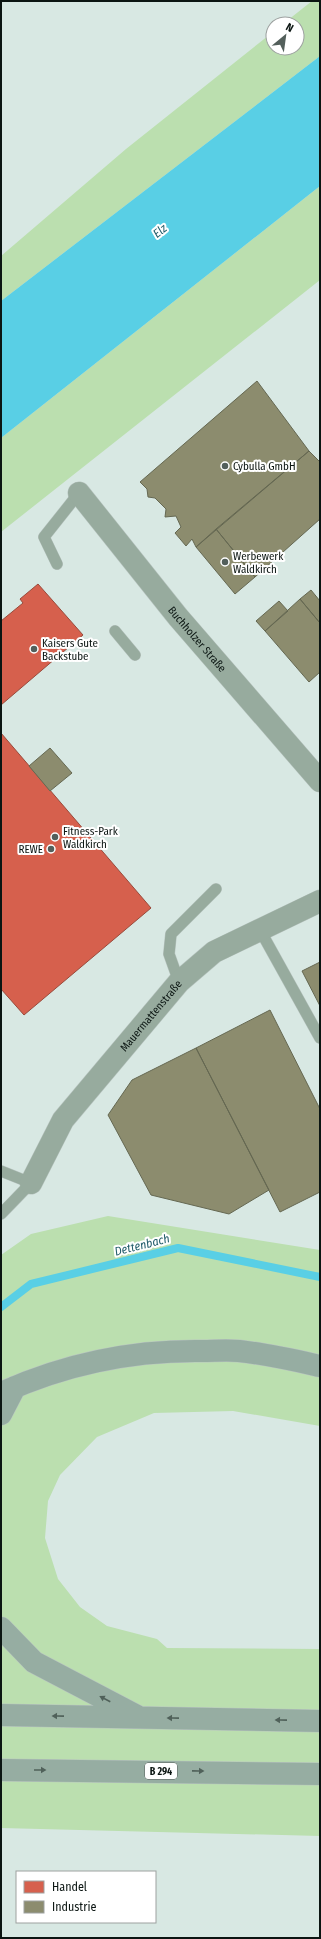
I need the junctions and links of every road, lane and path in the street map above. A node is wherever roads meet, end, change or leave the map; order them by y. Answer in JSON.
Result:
{"nodes":[{"id":1,"x":79,"y":493,"type":"joint"},
{"id":2,"x":57,"y":564,"type":"dead end"},
{"id":3,"x":115,"y":631,"type":"dead end"},
{"id":4,"x":135,"y":655,"type":"dead end"},
{"id":5,"x":320,"y":781,"type":"edge"},
{"id":6,"x":216,"y":889,"type":"dead end"},
{"id":7,"x":320,"y":902,"type":"edge"},
{"id":8,"x":260,"y":930,"type":"junction"},
{"id":9,"x":178,"y":982,"type":"junction"},
{"id":10,"x":320,"y":1038,"type":"edge"},
{"id":11,"x":1,"y":1171,"type":"edge"},
{"id":12,"x":31,"y":1183,"type":"junction"},
{"id":13,"x":1,"y":1214,"type":"edge"},
{"id":14,"x":320,"y":1366,"type":"edge"},
{"id":15,"x":8,"y":1390,"type":"edge"},
{"id":16,"x":1,"y":1414,"type":"edge"},
{"id":17,"x":1,"y":1628,"type":"edge"},
{"id":18,"x":1,"y":1715,"type":"edge"},
{"id":19,"x":139,"y":1717,"type":"junction"},
{"id":20,"x":320,"y":1721,"type":"edge"},
{"id":21,"x":1,"y":1770,"type":"edge"},
{"id":22,"x":320,"y":1774,"type":"edge"}],
"edges":[{"from":1,"to":2,"type":"lane"},
{"from":1,"to":5,"type":"street","name":"Buchholzer Straße"},
{"from":3,"to":4,"type":"lane"},
{"from":6,"to":9,"type":"lane"},
{"from":7,"to":8,"type":"street","name":"Mauermattenstraße"},
{"from":8,"to":9,"type":"street","name":"Mauermattenstraße"},
{"from":8,"to":10,"type":"lane"},
{"from":9,"to":12,"type":"street","name":"Mauermattenstraße"},
{"from":11,"to":12,"type":"lane"},
{"from":12,"to":13,"type":"lane"},
{"from":14,"to":15,"type":"highway"},
{"from":15,"to":16,"type":"highway"},
{"from":19,"to":17,"type":"highway","one_way":true},
{"from":19,"to":18,"type":"highway","one_way":true},
{"from":20,"to":19,"type":"highway","one_way":true},
{"from":21,"to":22,"type":"highway","number":"B 294","one_way":true}]}
